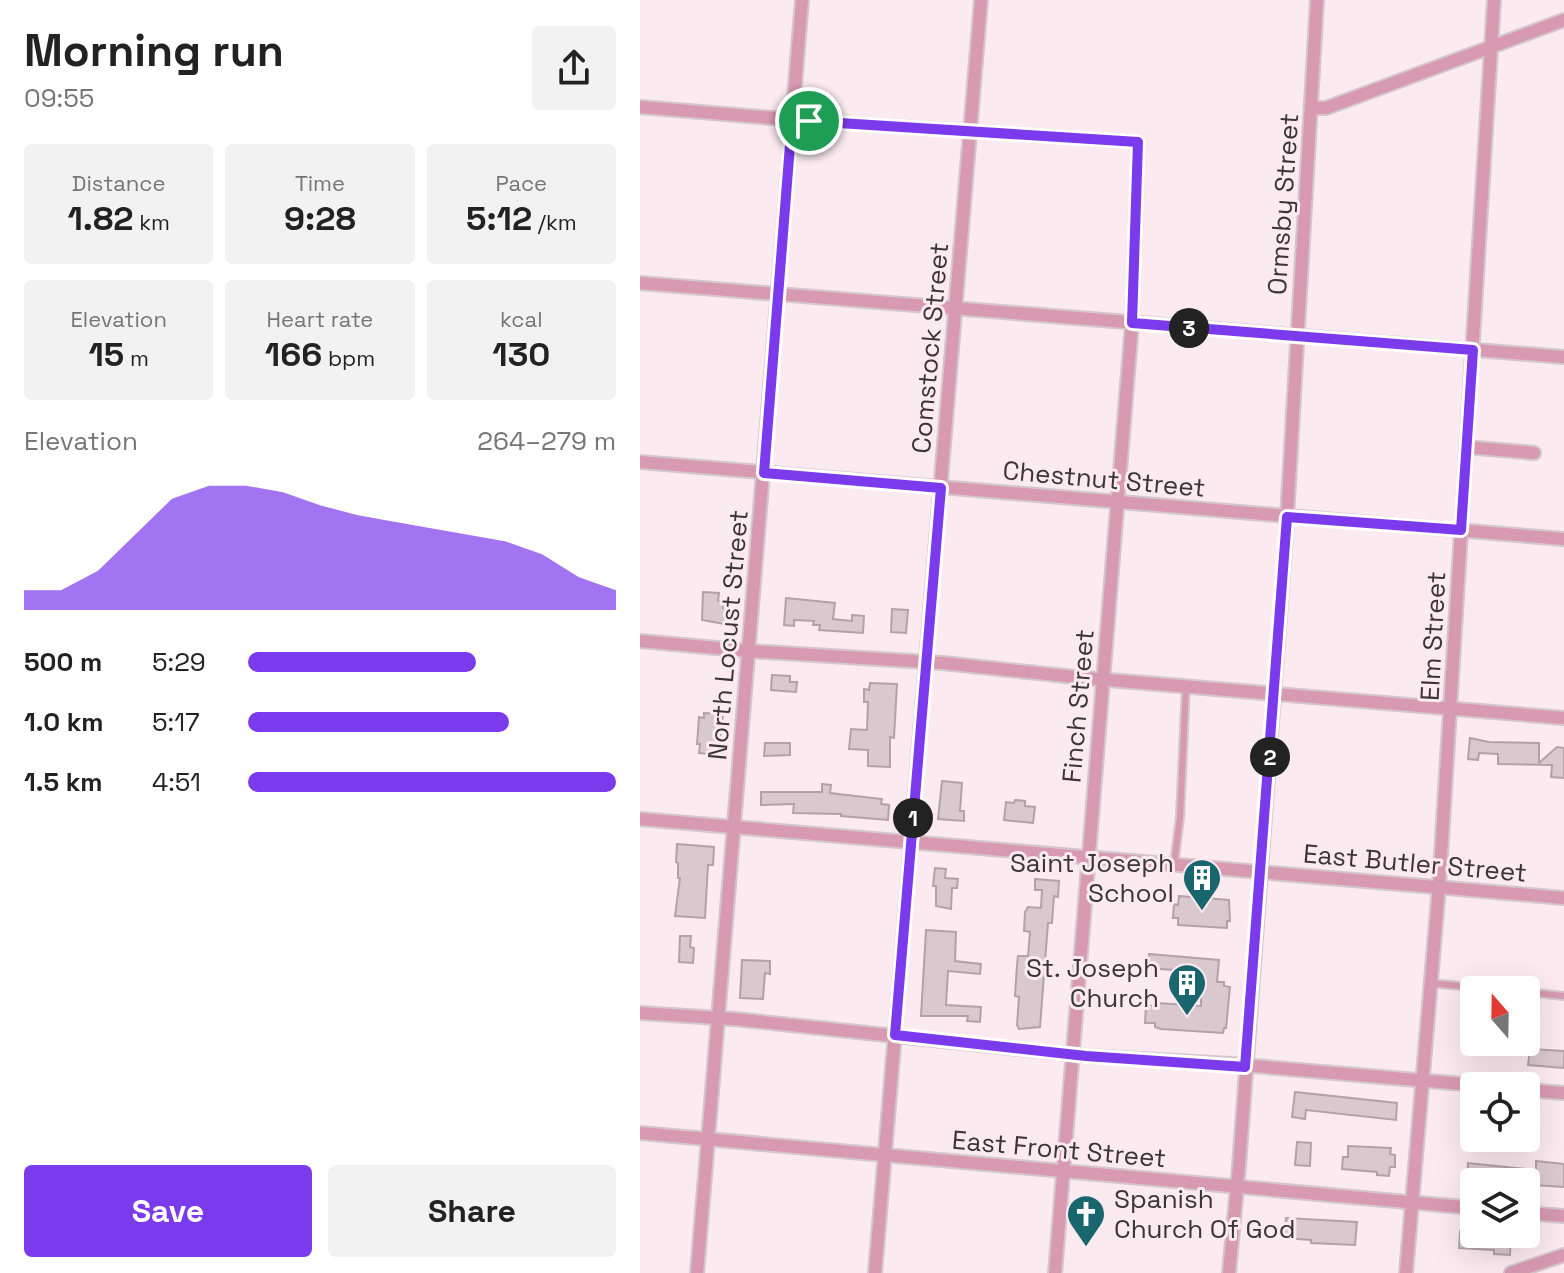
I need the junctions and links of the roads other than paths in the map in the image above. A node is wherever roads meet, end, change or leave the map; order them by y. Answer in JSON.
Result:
{"nodes":[{"id":1,"x":802,"y":0,"type":"edge"},
{"id":2,"x":981,"y":0,"type":"edge"},
{"id":3,"x":1317,"y":0,"type":"edge"},
{"id":4,"x":1494,"y":0,"type":"edge"},
{"id":5,"x":1564,"y":20,"type":"edge"},
{"id":6,"x":1492,"y":45,"type":"junction"},
{"id":7,"x":640,"y":107,"type":"edge"},
{"id":8,"x":1311,"y":108,"type":"junction"},
{"id":9,"x":792,"y":120,"type":"junction"},
{"id":10,"x":970,"y":132,"type":"junction"},
{"id":11,"x":640,"y":283,"type":"edge"},
{"id":12,"x":779,"y":294,"type":"junction"},
{"id":13,"x":955,"y":307,"type":"junction"},
{"id":14,"x":1132,"y":323,"type":"junction"},
{"id":15,"x":1296,"y":337,"type":"junction"},
{"id":16,"x":1473,"y":350,"type":"junction"},
{"id":17,"x":1564,"y":357,"type":"edge"},
{"id":18,"x":1466,"y":447,"type":"junction"},
{"id":19,"x":1534,"y":453,"type":"dead end"},
{"id":20,"x":640,"y":462,"type":"edge"},
{"id":21,"x":764,"y":473,"type":"junction"},
{"id":22,"x":941,"y":488,"type":"junction"},
{"id":23,"x":1117,"y":502,"type":"junction"},
{"id":24,"x":1287,"y":517,"type":"junction"},
{"id":25,"x":1461,"y":530,"type":"junction"},
{"id":26,"x":1564,"y":539,"type":"edge"},
{"id":27,"x":640,"y":641,"type":"edge"},
{"id":28,"x":749,"y":651,"type":"junction"},
{"id":29,"x":927,"y":661,"type":"junction"},
{"id":30,"x":1103,"y":679,"type":"junction"},
{"id":31,"x":1186,"y":686,"type":"junction"},
{"id":32,"x":1274,"y":693,"type":"junction"},
{"id":33,"x":1451,"y":708,"type":"junction"},
{"id":34,"x":1564,"y":718,"type":"edge"},
{"id":35,"x":640,"y":819,"type":"edge"},
{"id":36,"x":735,"y":827,"type":"junction"},
{"id":37,"x":911,"y":842,"type":"junction"},
{"id":38,"x":1087,"y":858,"type":"junction"},
{"id":39,"x":1174,"y":865,"type":"junction"},
{"id":40,"x":1261,"y":872,"type":"junction"},
{"id":41,"x":1439,"y":887,"type":"junction"},
{"id":42,"x":1564,"y":898,"type":"edge"},
{"id":43,"x":1430,"y":983,"type":"junction"},
{"id":44,"x":1460,"y":986,"type":"edge"},
{"id":45,"x":1540,"y":993,"type":"edge"},
{"id":46,"x":1564,"y":996,"type":"edge"},
{"id":47,"x":640,"y":1013,"type":"edge"},
{"id":48,"x":717,"y":1018,"type":"junction"},
{"id":49,"x":895,"y":1035,"type":"junction"},
{"id":50,"x":1071,"y":1053,"type":"junction"},
{"id":51,"x":1245,"y":1067,"type":"junction"},
{"id":52,"x":1422,"y":1081,"type":"junction"},
{"id":53,"x":1460,"y":1084,"type":"edge"},
{"id":54,"x":1540,"y":1091,"type":"edge"},
{"id":55,"x":1564,"y":1093,"type":"edge"},
{"id":56,"x":640,"y":1133,"type":"edge"},
{"id":57,"x":708,"y":1138,"type":"junction"},
{"id":58,"x":884,"y":1157,"type":"junction"},
{"id":59,"x":1063,"y":1169,"type":"junction"},
{"id":60,"x":1236,"y":1187,"type":"junction"},
{"id":61,"x":1411,"y":1202,"type":"junction"},
{"id":62,"x":1460,"y":1207,"type":"edge"},
{"id":63,"x":1540,"y":1214,"type":"edge"},
{"id":64,"x":1564,"y":1216,"type":"edge"},
{"id":65,"x":1564,"y":1255,"type":"edge"},
{"id":66,"x":697,"y":1273,"type":"edge"},
{"id":67,"x":875,"y":1273,"type":"edge"},
{"id":68,"x":1055,"y":1273,"type":"edge"},
{"id":69,"x":1229,"y":1273,"type":"edge"},
{"id":70,"x":1406,"y":1273,"type":"edge"},
{"id":71,"x":1511,"y":1273,"type":"edge"}],
"edges":[{"from":1,"to":9,"type":"street","name":"North Locust Street"},
{"from":2,"to":10,"type":"street","name":"Comstock Street"},
{"from":3,"to":8,"type":"street","name":"Ormsby Street"},
{"from":4,"to":6,"type":"street","name":"Elm Street"},
{"from":5,"to":6,"type":"street"},
{"from":6,"to":8,"type":"street"},
{"from":6,"to":16,"type":"street","name":"Elm Street"},
{"from":7,"to":9,"type":"street"},
{"from":8,"to":15,"type":"street","name":"Ormsby Street"},
{"from":9,"to":10,"type":"street"},
{"from":9,"to":12,"type":"street","name":"North Locust Street"},
{"from":10,"to":13,"type":"street","name":"Comstock Street"},
{"from":10,"to":14,"type":"street","name":"Finch Street"},
{"from":11,"to":12,"type":"street"},
{"from":12,"to":13,"type":"street"},
{"from":12,"to":21,"type":"street","name":"North Locust Street"},
{"from":13,"to":14,"type":"street"},
{"from":13,"to":22,"type":"street","name":"Comstock Street"},
{"from":14,"to":15,"type":"street"},
{"from":14,"to":23,"type":"street","name":"Finch Street"},
{"from":15,"to":16,"type":"street"},
{"from":15,"to":24,"type":"street","name":"Ormsby Street"},
{"from":16,"to":17,"type":"street"},
{"from":16,"to":18,"type":"street","name":"Elm Street"},
{"from":18,"to":19,"type":"street"},
{"from":18,"to":25,"type":"street","name":"Elm Street"},
{"from":20,"to":21,"type":"street","name":"Chestnut Street"},
{"from":21,"to":22,"type":"street","name":"Chestnut Street"},
{"from":21,"to":28,"type":"street","name":"North Locust Street"},
{"from":22,"to":23,"type":"street","name":"Chestnut Street"},
{"from":22,"to":29,"type":"street","name":"Comstock Street"},
{"from":23,"to":24,"type":"street","name":"Chestnut Street"},
{"from":23,"to":30,"type":"street","name":"Finch Street"},
{"from":24,"to":25,"type":"street","name":"Chestnut Street"},
{"from":24,"to":32,"type":"street","name":"Ormsby Street"},
{"from":25,"to":26,"type":"street","name":"Chestnut Street"},
{"from":25,"to":33,"type":"street","name":"Elm Street"},
{"from":27,"to":28,"type":"street"},
{"from":28,"to":29,"type":"street"},
{"from":28,"to":36,"type":"street","name":"North Locust Street"},
{"from":29,"to":30,"type":"street"},
{"from":29,"to":37,"type":"street","name":"Comstock Street"},
{"from":30,"to":31,"type":"street"},
{"from":30,"to":38,"type":"street","name":"Finch Street"},
{"from":31,"to":32,"type":"street"},
{"from":31,"to":39,"type":"lane"},
{"from":32,"to":33,"type":"street"},
{"from":32,"to":40,"type":"street","name":"Ormsby Street"},
{"from":33,"to":34,"type":"street"},
{"from":33,"to":41,"type":"street","name":"Elm Street"},
{"from":35,"to":36,"type":"street","name":"East Butler Street"},
{"from":36,"to":37,"type":"street","name":"East Butler Street"},
{"from":36,"to":48,"type":"street","name":"North Locust Street"},
{"from":37,"to":38,"type":"street","name":"East Butler Street"},
{"from":37,"to":49,"type":"street","name":"Comstock Street"},
{"from":38,"to":39,"type":"street","name":"East Butler Street"},
{"from":38,"to":50,"type":"street","name":"Finch Street"},
{"from":39,"to":40,"type":"street","name":"East Butler Street"},
{"from":40,"to":41,"type":"street","name":"East Butler Street"},
{"from":40,"to":51,"type":"street","name":"Ormsby Street"},
{"from":41,"to":42,"type":"street","name":"East Butler Street"},
{"from":41,"to":43,"type":"street","name":"Elm Street"},
{"from":43,"to":44,"type":"lane"},
{"from":43,"to":52,"type":"street","name":"Elm Street"},
{"from":45,"to":46,"type":"lane"},
{"from":47,"to":48,"type":"street"},
{"from":48,"to":49,"type":"street"},
{"from":48,"to":57,"type":"street","name":"North Locust Street"},
{"from":49,"to":50,"type":"street"},
{"from":49,"to":58,"type":"street","name":"Comstock Street"},
{"from":50,"to":51,"type":"street"},
{"from":50,"to":59,"type":"street","name":"Finch Street"},
{"from":51,"to":52,"type":"street"},
{"from":51,"to":60,"type":"street","name":"Ormsby Street"},
{"from":52,"to":53,"type":"street"},
{"from":52,"to":61,"type":"street","name":"Elm Street"},
{"from":54,"to":55,"type":"street"},
{"from":56,"to":57,"type":"street","name":"East Front Street"},
{"from":57,"to":58,"type":"street","name":"East Front Street"},
{"from":57,"to":66,"type":"street","name":"North Locust Street"},
{"from":58,"to":59,"type":"street","name":"East Front Street"},
{"from":58,"to":67,"type":"street","name":"Comstock Street"},
{"from":59,"to":60,"type":"street","name":"East Front Street"},
{"from":59,"to":68,"type":"street","name":"Finch Street"},
{"from":60,"to":61,"type":"street","name":"East Front Street"},
{"from":60,"to":69,"type":"street","name":"Ormsby Street"},
{"from":61,"to":62,"type":"street","name":"East Front Street"},
{"from":61,"to":70,"type":"street","name":"Elm Street"},
{"from":63,"to":64,"type":"street"},
{"from":65,"to":71,"type":"street"}]}
